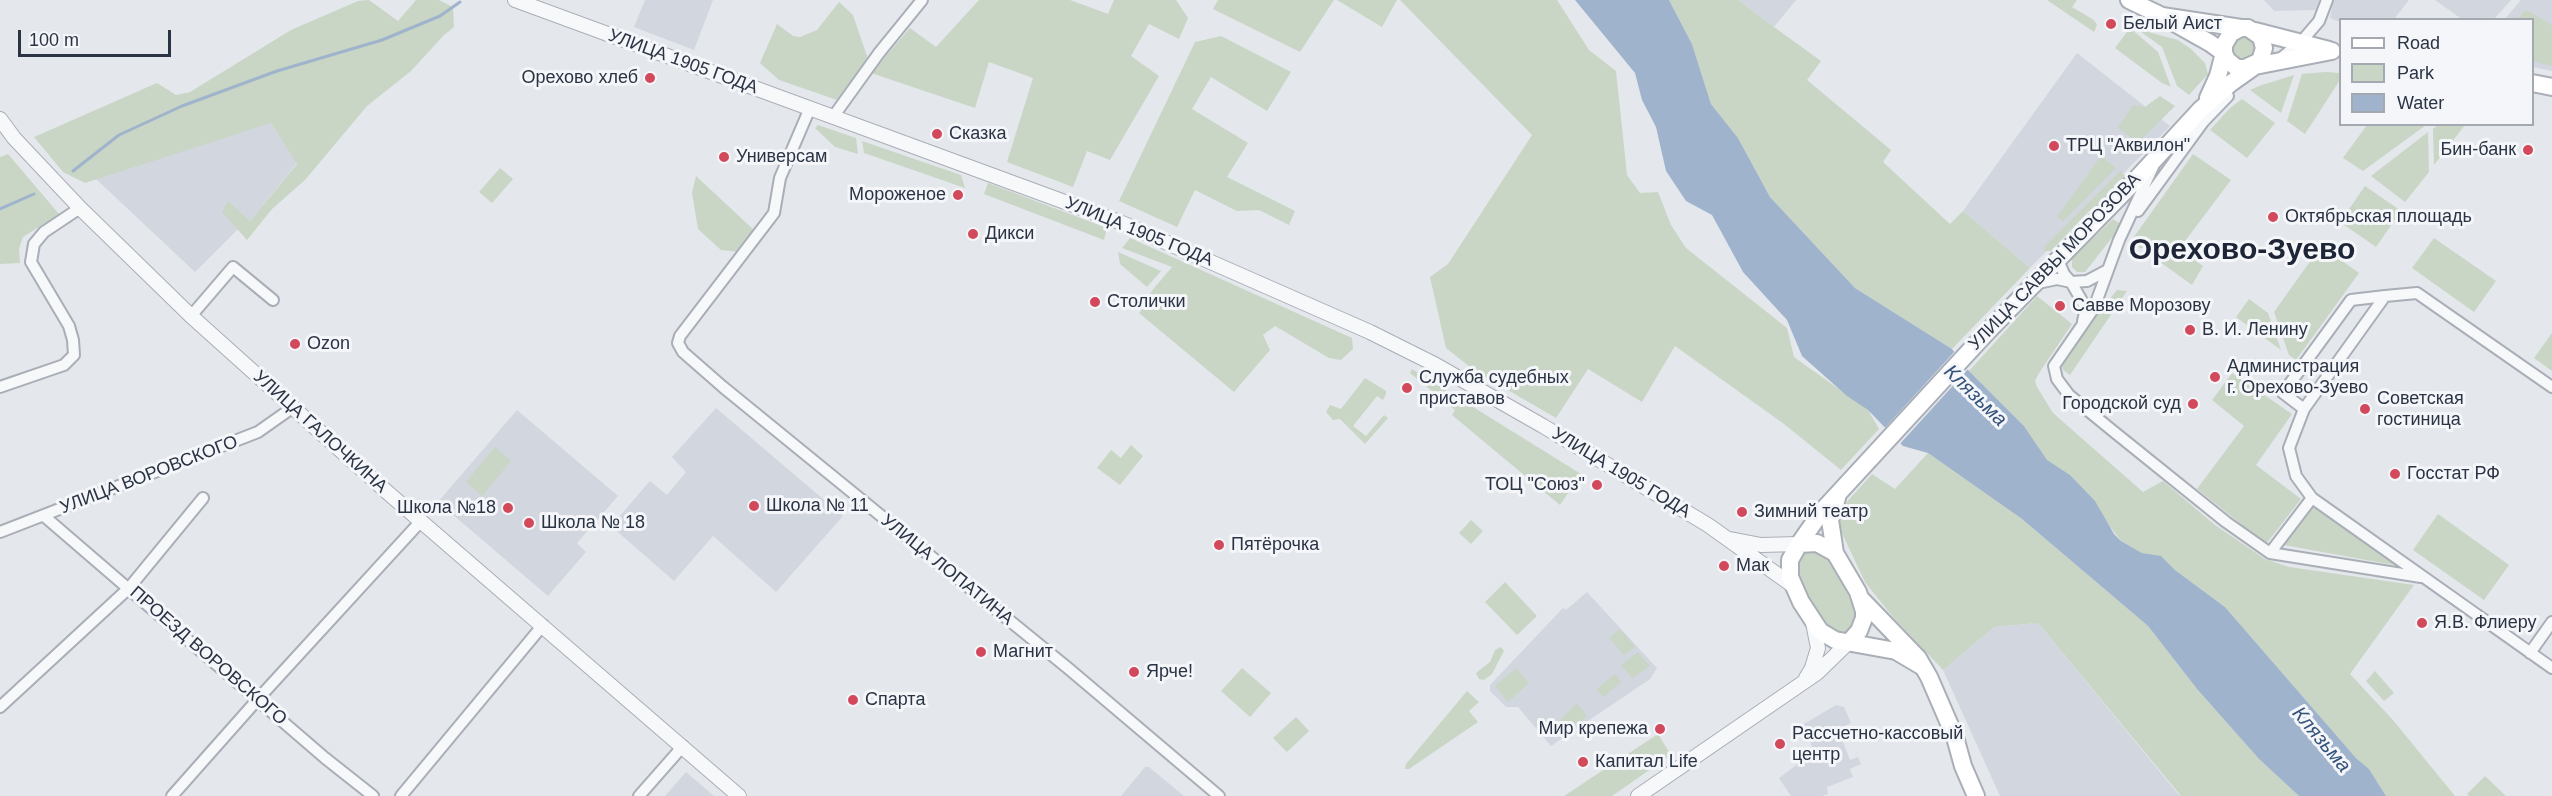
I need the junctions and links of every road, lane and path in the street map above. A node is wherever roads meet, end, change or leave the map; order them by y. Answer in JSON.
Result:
{"nodes":[{"id":1,"x":514,"y":0,"type":"edge"},
{"id":2,"x":922,"y":0,"type":"edge"},
{"id":3,"x":2129,"y":0,"type":"edge"},
{"id":4,"x":2327,"y":0,"type":"edge"},
{"id":5,"x":2162,"y":16,"type":"junction"},
{"id":6,"x":2248,"y":29,"type":"junction"},
{"id":7,"x":2301,"y":42,"type":"junction"},
{"id":8,"x":2336,"y":52,"type":"edge"},
{"id":9,"x":2224,"y":53,"type":"junction"},
{"id":10,"x":2276,"y":62,"type":"junction"},
{"id":11,"x":2255,"y":66,"type":"junction"},
{"id":12,"x":2534,"y":83,"type":"edge"},
{"id":13,"x":2552,"y":87,"type":"edge"},
{"id":14,"x":810,"y":108,"type":"junction"},
{"id":15,"x":2206,"y":111,"type":"junction"},
{"id":16,"x":833,"y":117,"type":"junction"},
{"id":17,"x":0,"y":119,"type":"edge"},
{"id":18,"x":2157,"y":156,"type":"junction"},
{"id":19,"x":80,"y":208,"type":"junction"},
{"id":20,"x":2126,"y":226,"type":"junction"},
{"id":21,"x":2058,"y":260,"type":"junction"},
{"id":22,"x":2106,"y":271,"type":"junction"},
{"id":23,"x":2071,"y":282,"type":"junction"},
{"id":24,"x":2028,"y":290,"type":"junction"},
{"id":25,"x":2385,"y":296,"type":"junction"},
{"id":26,"x":273,"y":300,"type":"dead end"},
{"id":27,"x":191,"y":316,"type":"junction"},
{"id":28,"x":2080,"y":328,"type":"junction"},
{"id":29,"x":0,"y":387,"type":"edge"},
{"id":30,"x":2552,"y":387,"type":"edge"},
{"id":31,"x":292,"y":408,"type":"junction"},
{"id":32,"x":2304,"y":409,"type":"junction"},
{"id":33,"x":1838,"y":497,"type":"junction"},
{"id":34,"x":203,"y":498,"type":"dead end"},
{"id":35,"x":2312,"y":498,"type":"junction"},
{"id":36,"x":44,"y":516,"type":"junction"},
{"id":37,"x":421,"y":521,"type":"junction"},
{"id":38,"x":0,"y":532,"type":"edge"},
{"id":39,"x":1728,"y":539,"type":"junction"},
{"id":40,"x":1799,"y":544,"type":"junction"},
{"id":41,"x":1834,"y":553,"type":"junction"},
{"id":42,"x":2270,"y":553,"type":"junction"},
{"id":43,"x":2425,"y":578,"type":"junction"},
{"id":44,"x":1792,"y":585,"type":"junction"},
{"id":45,"x":129,"y":588,"type":"junction"},
{"id":46,"x":1862,"y":600,"type":"junction"},
{"id":47,"x":2552,"y":621,"type":"edge"},
{"id":48,"x":1814,"y":623,"type":"junction"},
{"id":49,"x":543,"y":625,"type":"junction"},
{"id":50,"x":1850,"y":641,"type":"junction"},
{"id":51,"x":2530,"y":653,"type":"junction"},
{"id":52,"x":1923,"y":667,"type":"junction"},
{"id":53,"x":2552,"y":668,"type":"edge"},
{"id":54,"x":1805,"y":680,"type":"junction"},
{"id":55,"x":258,"y":699,"type":"junction"},
{"id":56,"x":0,"y":707,"type":"edge"},
{"id":57,"x":683,"y":746,"type":"junction"},
{"id":58,"x":172,"y":796,"type":"edge"},
{"id":59,"x":373,"y":796,"type":"edge"},
{"id":60,"x":401,"y":796,"type":"edge"},
{"id":61,"x":639,"y":796,"type":"edge"},
{"id":62,"x":739,"y":796,"type":"edge"},
{"id":63,"x":1219,"y":796,"type":"edge"},
{"id":64,"x":1638,"y":796,"type":"edge"},
{"id":65,"x":1976,"y":796,"type":"edge"}],
"edges":[{"from":1,"to":14,"type":"street","name":"УЛИЦА 1905 ГОДА"},
{"from":2,"to":16,"type":"street"},
{"from":3,"to":5,"type":"main road"},
{"from":4,"to":7,"type":"street"},
{"from":5,"to":6,"type":"main road"},
{"from":5,"to":9,"type":"main road"},
{"from":6,"to":7,"type":"main road"},
{"from":6,"to":9,"type":"main road"},
{"from":6,"to":11,"type":"main road"},
{"from":7,"to":8,"type":"main road"},
{"from":7,"to":10,"type":"street"},
{"from":8,"to":10,"type":"main road"},
{"from":9,"to":11,"type":"main road"},
{"from":9,"to":15,"type":"main road","name":"УЛИЦА САВВЫ МОРОЗОВА"},
{"from":10,"to":11,"type":"main road"},
{"from":10,"to":15,"type":"street"},
{"from":11,"to":15,"type":"main road","name":"УЛИЦА САВВЫ МОРОЗОВА"},
{"from":12,"to":13,"type":"main road"},
{"from":14,"to":16,"type":"street","name":"УЛИЦА 1905 ГОДА"},
{"from":14,"to":63,"type":"street","name":"УЛИЦА ЛОПАТИНА"},
{"from":15,"to":18,"type":"main road","name":"УЛИЦА САВВЫ МОРОЗОВА"},
{"from":15,"to":20,"type":"street"},
{"from":16,"to":39,"type":"street","name":"УЛИЦА 1905 ГОДА"},
{"from":17,"to":19,"type":"street","name":"УЛИЦА ГАЛОЧКИНА"},
{"from":18,"to":20,"type":"street"},
{"from":18,"to":21,"type":"main road","name":"УЛИЦА САВВЫ МОРОЗОВА"},
{"from":19,"to":27,"type":"street","name":"УЛИЦА ГАЛОЧКИНА"},
{"from":19,"to":29,"type":"street"},
{"from":20,"to":22,"type":"street"},
{"from":21,"to":23,"type":"street"},
{"from":21,"to":24,"type":"main road","name":"УЛИЦА САВВЫ МОРОЗОВА"},
{"from":22,"to":23,"type":"street"},
{"from":22,"to":28,"type":"street"},
{"from":23,"to":24,"type":"street"},
{"from":23,"to":28,"type":"street"},
{"from":24,"to":33,"type":"main road","name":"УЛИЦА САВВЫ МОРОЗОВА"},
{"from":25,"to":30,"type":"street"},
{"from":25,"to":32,"type":"street"},
{"from":25,"to":32,"type":"street"},
{"from":26,"to":27,"type":"street"},
{"from":27,"to":31,"type":"street","name":"УЛИЦА ГАЛОЧКИНА"},
{"from":28,"to":42,"type":"street"},
{"from":31,"to":36,"type":"street","name":"УЛИЦА ВОРОВСКОГО"},
{"from":31,"to":37,"type":"street","name":"УЛИЦА ГАЛОЧКИНА"},
{"from":32,"to":35,"type":"street"},
{"from":33,"to":40,"type":"main road","name":"УЛИЦА САВВЫ МОРОЗОВА"},
{"from":33,"to":41,"type":"main road","name":"УЛИЦА САВВЫ МОРОЗОВА"},
{"from":34,"to":45,"type":"street"},
{"from":35,"to":42,"type":"street"},
{"from":35,"to":43,"type":"street"},
{"from":36,"to":38,"type":"street","name":"УЛИЦА ВОРОВСКОГО"},
{"from":36,"to":45,"type":"street","name":"ПРОЕЗД ВОРОВСКОГО"},
{"from":37,"to":49,"type":"street","name":"УЛИЦА ГАЛОЧКИНА"},
{"from":37,"to":55,"type":"street"},
{"from":39,"to":40,"type":"street"},
{"from":39,"to":44,"type":"street","name":"УЛИЦА 1905 ГОДА"},
{"from":40,"to":41,"type":"main road"},
{"from":40,"to":44,"type":"main road","name":"УЛИЦА САВВЫ МОРОЗОВА"},
{"from":41,"to":46,"type":"main road"},
{"from":42,"to":43,"type":"street"},
{"from":43,"to":51,"type":"street"},
{"from":44,"to":48,"type":"main road"},
{"from":45,"to":55,"type":"street","name":"ПРОЕЗД ВОРОВСКОГО"},
{"from":45,"to":56,"type":"street"},
{"from":46,"to":50,"type":"main road"},
{"from":46,"to":52,"type":"main road"},
{"from":47,"to":51,"type":"street"},
{"from":48,"to":50,"type":"main road"},
{"from":48,"to":54,"type":"street"},
{"from":49,"to":57,"type":"street","name":"УЛИЦА ГАЛОЧКИНА"},
{"from":49,"to":60,"type":"street"},
{"from":50,"to":52,"type":"main road"},
{"from":50,"to":54,"type":"street"},
{"from":51,"to":53,"type":"street"},
{"from":52,"to":65,"type":"main road"},
{"from":54,"to":64,"type":"street"},
{"from":55,"to":58,"type":"street"},
{"from":55,"to":59,"type":"street","name":"ПРОЕЗД ВОРОВСКОГО"},
{"from":57,"to":61,"type":"street"},
{"from":57,"to":62,"type":"street","name":"УЛИЦА ГАЛОЧКИНА"}]}
